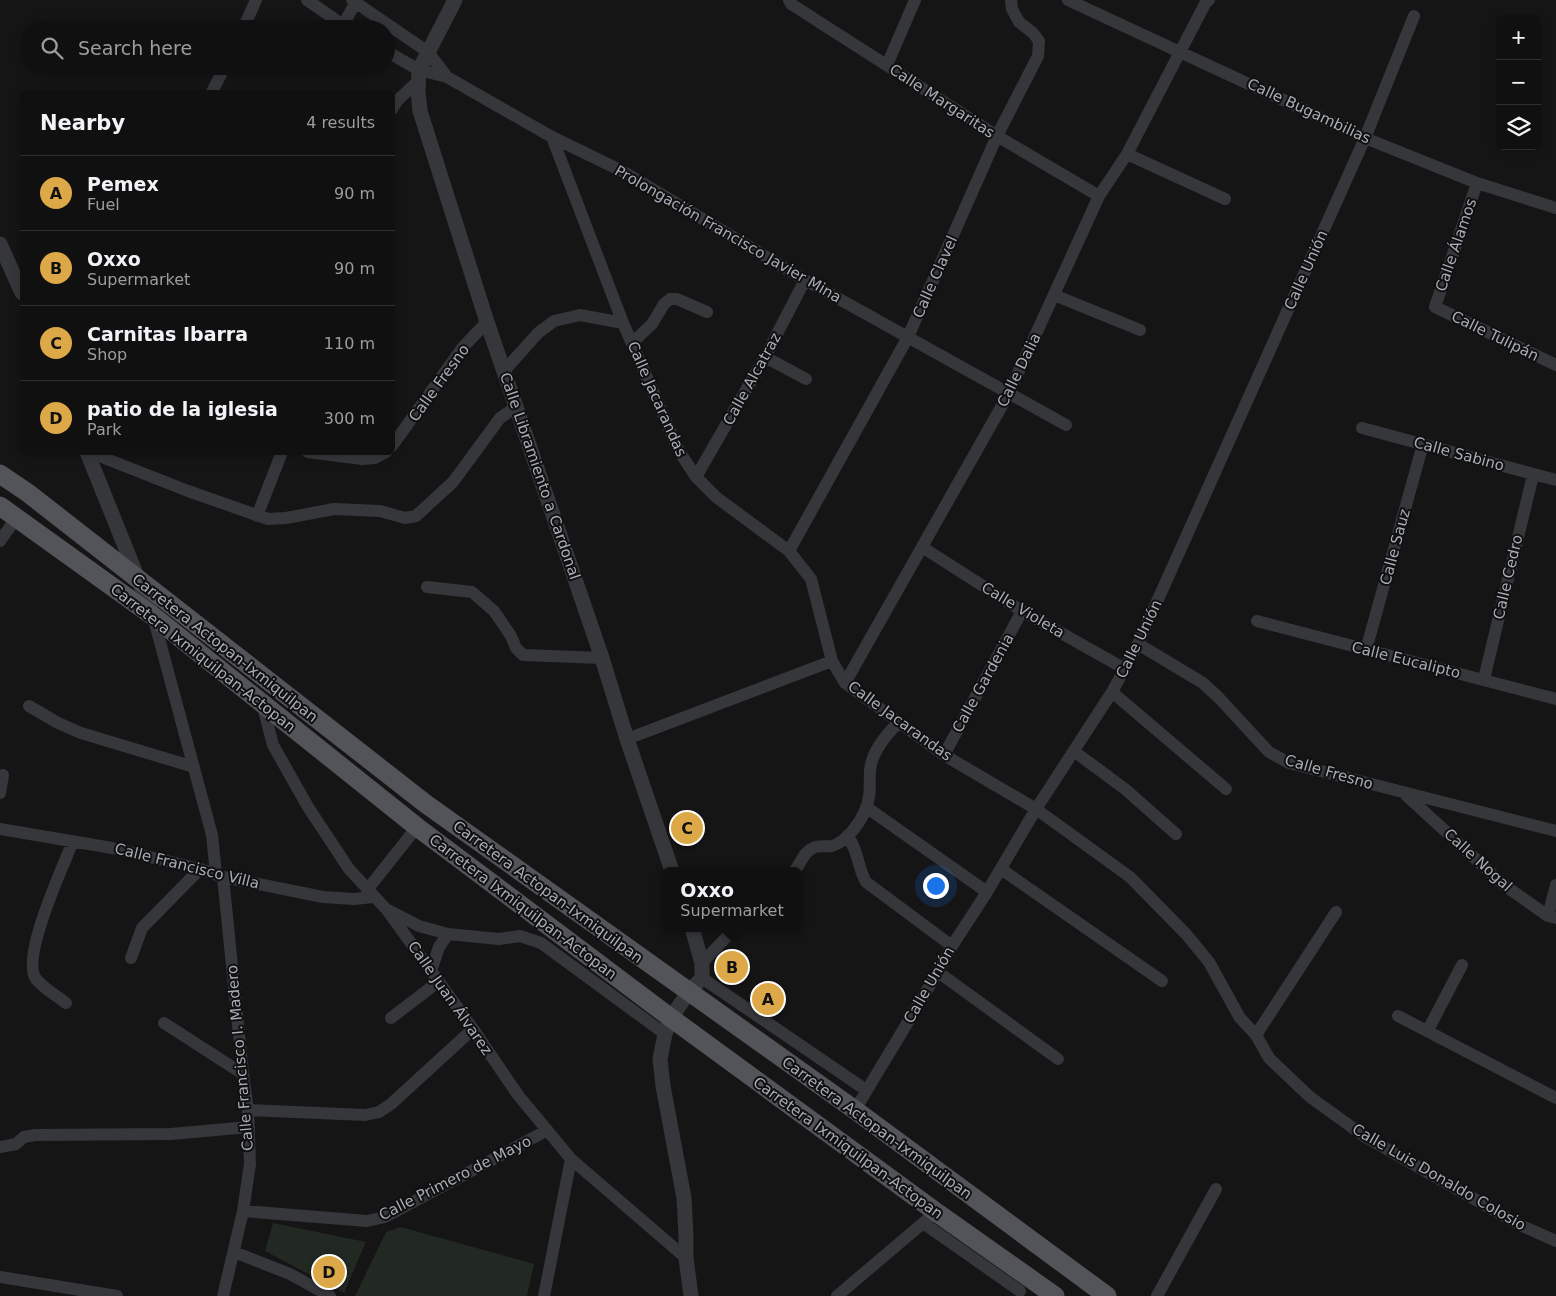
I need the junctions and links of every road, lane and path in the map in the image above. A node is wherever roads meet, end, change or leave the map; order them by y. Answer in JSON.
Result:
{"nodes":[{"id":1,"x":256,"y":0,"type":"edge"},
{"id":2,"x":307,"y":0,"type":"edge"},
{"id":3,"x":455,"y":0,"type":"edge"},
{"id":4,"x":789,"y":0,"type":"edge"},
{"id":5,"x":915,"y":0,"type":"edge"},
{"id":6,"x":1011,"y":0,"type":"edge"},
{"id":7,"x":1068,"y":0,"type":"edge"},
{"id":8,"x":1209,"y":0,"type":"edge"},
{"id":9,"x":355,"y":1,"type":"edge"},
{"id":10,"x":1414,"y":16,"type":"dead end"},
{"id":11,"x":247,"y":20,"type":"edge"},
{"id":12,"x":336,"y":20,"type":"edge"},
{"id":13,"x":348,"y":20,"type":"edge"},
{"id":14,"x":382,"y":20,"type":"edge"},
{"id":15,"x":395,"y":29,"type":"edge"},
{"id":16,"x":1181,"y":51,"type":"junction"},
{"id":17,"x":428,"y":52,"type":"junction"},
{"id":18,"x":395,"y":58,"type":"edge"},
{"id":19,"x":887,"y":66,"type":"junction"},
{"id":20,"x":220,"y":75,"type":"edge"},
{"id":21,"x":419,"y":75,"type":"junction"},
{"id":22,"x":447,"y":77,"type":"junction"},
{"id":23,"x":213,"y":90,"type":"edge"},
{"id":24,"x":395,"y":105,"type":"edge"},
{"id":25,"x":997,"y":136,"type":"junction"},
{"id":26,"x":552,"y":137,"type":"junction"},
{"id":27,"x":1365,"y":138,"type":"junction"},
{"id":28,"x":1127,"y":154,"type":"junction"},
{"id":29,"x":1477,"y":183,"type":"junction"},
{"id":30,"x":1099,"y":196,"type":"junction"},
{"id":31,"x":1225,"y":199,"type":"dead end"},
{"id":32,"x":1556,"y":208,"type":"edge"},
{"id":33,"x":0,"y":244,"type":"edge"},
{"id":34,"x":805,"y":280,"type":"junction"},
{"id":35,"x":20,"y":289,"type":"edge"},
{"id":36,"x":1054,"y":295,"type":"junction"},
{"id":37,"x":1435,"y":307,"type":"joint"},
{"id":38,"x":707,"y":312,"type":"dead end"},
{"id":39,"x":487,"y":322,"type":"junction"},
{"id":40,"x":623,"y":322,"type":"junction"},
{"id":41,"x":1140,"y":330,"type":"dead end"},
{"id":42,"x":908,"y":337,"type":"junction"},
{"id":43,"x":632,"y":343,"type":"junction"},
{"id":44,"x":765,"y":356,"type":"junction"},
{"id":45,"x":1556,"y":365,"type":"edge"},
{"id":46,"x":504,"y":371,"type":"junction"},
{"id":47,"x":806,"y":379,"type":"dead end"},
{"id":48,"x":1008,"y":395,"type":"junction"},
{"id":49,"x":516,"y":407,"type":"junction"},
{"id":50,"x":1066,"y":425,"type":"dead end"},
{"id":51,"x":1362,"y":428,"type":"dead end"},
{"id":52,"x":395,"y":442,"type":"edge"},
{"id":53,"x":1423,"y":444,"type":"junction"},
{"id":54,"x":89,"y":455,"type":"edge"},
{"id":55,"x":96,"y":455,"type":"edge"},
{"id":56,"x":281,"y":455,"type":"edge"},
{"id":57,"x":331,"y":455,"type":"edge"},
{"id":58,"x":380,"y":455,"type":"edge"},
{"id":59,"x":0,"y":474,"type":"edge"},
{"id":60,"x":1533,"y":475,"type":"junction"},
{"id":61,"x":696,"y":477,"type":"junction"},
{"id":62,"x":1556,"y":480,"type":"edge"},
{"id":63,"x":0,"y":506,"type":"edge"},
{"id":64,"x":257,"y":516,"type":"junction"},
{"id":65,"x":17,"y":517,"type":"junction"},
{"id":66,"x":0,"y":542,"type":"edge"},
{"id":67,"x":922,"y":547,"type":"junction"},
{"id":68,"x":789,"y":551,"type":"junction"},
{"id":69,"x":138,"y":581,"type":"junction"},
{"id":70,"x":427,"y":588,"type":"dead end"},
{"id":71,"x":1022,"y":611,"type":"junction"},
{"id":72,"x":153,"y":616,"type":"junction"},
{"id":73,"x":1256,"y":622,"type":"dead end"},
{"id":74,"x":1138,"y":644,"type":"junction"},
{"id":75,"x":1366,"y":650,"type":"junction"},
{"id":76,"x":602,"y":658,"type":"junction"},
{"id":77,"x":832,"y":661,"type":"junction"},
{"id":78,"x":1125,"y":669,"type":"junction"},
{"id":79,"x":1484,"y":680,"type":"junction"},
{"id":80,"x":845,"y":683,"type":"junction"},
{"id":81,"x":1112,"y":692,"type":"junction"},
{"id":82,"x":1556,"y":698,"type":"edge"},
{"id":83,"x":262,"y":702,"type":"junction"},
{"id":84,"x":29,"y":706,"type":"dead end"},
{"id":85,"x":899,"y":722,"type":"junction"},
{"id":86,"x":627,"y":739,"type":"junction"},
{"id":87,"x":1075,"y":752,"type":"junction"},
{"id":88,"x":944,"y":754,"type":"junction"},
{"id":89,"x":194,"y":767,"type":"junction"},
{"id":90,"x":3,"y":775,"type":"dead end"},
{"id":91,"x":1226,"y":788,"type":"dead end"},
{"id":92,"x":0,"y":793,"type":"edge"},
{"id":93,"x":1405,"y":794,"type":"junction"},
{"id":94,"x":866,"y":807,"type":"junction"},
{"id":95,"x":1036,"y":810,"type":"junction"},
{"id":96,"x":417,"y":827,"type":"junction"},
{"id":97,"x":0,"y":829,"type":"edge"},
{"id":98,"x":1556,"y":831,"type":"edge"},
{"id":99,"x":1176,"y":834,"type":"dead end"},
{"id":100,"x":847,"y":836,"type":"junction"},
{"id":101,"x":73,"y":841,"type":"junction"},
{"id":102,"x":671,"y":867,"type":"edge"},
{"id":103,"x":797,"y":867,"type":"edge"},
{"id":104,"x":200,"y":869,"type":"junction"},
{"id":105,"x":1001,"y":869,"type":"junction"},
{"id":106,"x":219,"y":876,"type":"junction"},
{"id":107,"x":1556,"y":885,"type":"edge"},
{"id":108,"x":987,"y":892,"type":"junction"},
{"id":109,"x":370,"y":893,"type":"junction"},
{"id":110,"x":387,"y":910,"type":"junction"},
{"id":111,"x":1336,"y":912,"type":"dead end"},
{"id":112,"x":1552,"y":917,"type":"edge"},
{"id":113,"x":693,"y":932,"type":"edge"},
{"id":114,"x":732,"y":932,"type":"edge"},
{"id":115,"x":448,"y":934,"type":"junction"},
{"id":116,"x":952,"y":946,"type":"junction"},
{"id":117,"x":131,"y":958,"type":"dead end"},
{"id":118,"x":1462,"y":964,"type":"dead end"},
{"id":119,"x":702,"y":970,"type":"junction"},
{"id":120,"x":431,"y":971,"type":"junction"},
{"id":121,"x":938,"y":972,"type":"junction"},
{"id":122,"x":1162,"y":981,"type":"dead end"},
{"id":123,"x":438,"y":982,"type":"junction"},
{"id":124,"x":688,"y":992,"type":"junction"},
{"id":125,"x":66,"y":1003,"type":"dead end"},
{"id":126,"x":1398,"y":1016,"type":"dead end"},
{"id":127,"x":391,"y":1018,"type":"dead end"},
{"id":128,"x":164,"y":1023,"type":"dead end"},
{"id":129,"x":668,"y":1026,"type":"junction"},
{"id":130,"x":473,"y":1029,"type":"junction"},
{"id":131,"x":1428,"y":1030,"type":"junction"},
{"id":132,"x":1256,"y":1035,"type":"junction"},
{"id":133,"x":1058,"y":1059,"type":"dead end"},
{"id":134,"x":243,"y":1074,"type":"junction"},
{"id":135,"x":866,"y":1090,"type":"junction"},
{"id":136,"x":1556,"y":1098,"type":"edge"},
{"id":137,"x":248,"y":1110,"type":"junction"},
{"id":138,"x":855,"y":1110,"type":"junction"},
{"id":139,"x":249,"y":1127,"type":"junction"},
{"id":140,"x":546,"y":1131,"type":"junction"},
{"id":141,"x":0,"y":1147,"type":"edge"},
{"id":142,"x":571,"y":1159,"type":"junction"},
{"id":143,"x":1216,"y":1189,"type":"dead end"},
{"id":144,"x":243,"y":1211,"type":"junction"},
{"id":145,"x":929,"y":1217,"type":"junction"},
{"id":146,"x":1556,"y":1241,"type":"edge"},
{"id":147,"x":234,"y":1252,"type":"junction"},
{"id":148,"x":686,"y":1258,"type":"junction"},
{"id":149,"x":0,"y":1277,"type":"edge"},
{"id":150,"x":1022,"y":1288,"type":"edge"},
{"id":151,"x":117,"y":1296,"type":"edge"},
{"id":152,"x":223,"y":1296,"type":"edge"},
{"id":153,"x":330,"y":1296,"type":"edge"},
{"id":154,"x":544,"y":1296,"type":"edge"},
{"id":155,"x":691,"y":1296,"type":"edge"},
{"id":156,"x":838,"y":1296,"type":"edge"},
{"id":157,"x":1055,"y":1296,"type":"edge"},
{"id":158,"x":1107,"y":1296,"type":"edge"},
{"id":159,"x":1157,"y":1296,"type":"edge"}],
"edges":[{"from":1,"to":11,"type":"street"},
{"from":2,"to":12,"type":"street"},
{"from":3,"to":17,"type":"street"},
{"from":4,"to":19,"type":"street","name":"Calle Margaritas"},
{"from":5,"to":19,"type":"street"},
{"from":6,"to":25,"type":"street","name":"Calle Clavel"},
{"from":7,"to":16,"type":"street","name":"Calle Bugambilias"},
{"from":8,"to":16,"type":"street","name":"Calle Dalia"},
{"from":9,"to":13,"type":"street"},
{"from":9,"to":14,"type":"street","name":"Prolongación Francisco Javier Mina"},
{"from":10,"to":27,"type":"street","name":"Calle Unión"},
{"from":15,"to":17,"type":"street","name":"Prolongación Francisco Javier Mina"},
{"from":16,"to":27,"type":"street","name":"Calle Bugambilias"},
{"from":16,"to":28,"type":"street","name":"Calle Dalia"},
{"from":17,"to":21,"type":"street"},
{"from":17,"to":22,"type":"street","name":"Prolongación Francisco Javier Mina"},
{"from":18,"to":21,"type":"street","name":"Prolongación Francisco Javier Mina"},
{"from":19,"to":25,"type":"street","name":"Calle Margaritas"},
{"from":20,"to":23,"type":"street"},
{"from":21,"to":22,"type":"street","name":"Prolongación Francisco Javier Mina"},
{"from":21,"to":24,"type":"street"},
{"from":21,"to":39,"type":"street","name":"Calle Libramiento a Cardonal"},
{"from":22,"to":26,"type":"street","name":"Prolongación Francisco Javier Mina"},
{"from":25,"to":30,"type":"street","name":"Calle Margaritas"},
{"from":25,"to":42,"type":"street","name":"Calle Clavel"},
{"from":26,"to":34,"type":"street","name":"Prolongación Francisco Javier Mina"},
{"from":26,"to":40,"type":"street","name":"Calle Jacarandas"},
{"from":27,"to":29,"type":"street","name":"Calle Bugambilias"},
{"from":27,"to":74,"type":"street","name":"Calle Unión"},
{"from":28,"to":30,"type":"street","name":"Calle Dalia"},
{"from":28,"to":31,"type":"street"},
{"from":29,"to":32,"type":"street","name":"Calle Bugambilias"},
{"from":29,"to":37,"type":"street","name":"Calle Álamos"},
{"from":30,"to":36,"type":"street","name":"Calle Dalia"},
{"from":33,"to":35,"type":"street"},
{"from":34,"to":42,"type":"street","name":"Prolongación Francisco Javier Mina"},
{"from":34,"to":44,"type":"street","name":"Calle Alcatraz"},
{"from":36,"to":41,"type":"street"},
{"from":36,"to":48,"type":"street","name":"Calle Dalia"},
{"from":37,"to":45,"type":"street","name":"Calle Tulipán"},
{"from":38,"to":43,"type":"street"},
{"from":39,"to":46,"type":"street","name":"Calle Libramiento a Cardonal"},
{"from":39,"to":52,"type":"street","name":"Calle Fresno"},
{"from":40,"to":43,"type":"street","name":"Calle Jacarandas"},
{"from":40,"to":46,"type":"street"},
{"from":42,"to":48,"type":"street","name":"Prolongación Francisco Javier Mina"},
{"from":42,"to":68,"type":"street","name":"Calle Clavel"},
{"from":43,"to":61,"type":"street","name":"Calle Jacarandas"},
{"from":44,"to":47,"type":"street"},
{"from":44,"to":61,"type":"street","name":"Calle Alcatraz"},
{"from":46,"to":49,"type":"street","name":"Calle Libramiento a Cardonal"},
{"from":48,"to":50,"type":"street","name":"Prolongación Francisco Javier Mina"},
{"from":48,"to":67,"type":"street","name":"Calle Dalia"},
{"from":49,"to":64,"type":"street"},
{"from":49,"to":76,"type":"street","name":"Calle Libramiento a Cardonal"},
{"from":51,"to":53,"type":"street","name":"Calle Sabino"},
{"from":53,"to":60,"type":"street","name":"Calle Sabino"},
{"from":53,"to":75,"type":"street","name":"Calle Sauz"},
{"from":54,"to":69,"type":"street"},
{"from":55,"to":64,"type":"street"},
{"from":56,"to":64,"type":"street"},
{"from":57,"to":58,"type":"street"},
{"from":59,"to":69,"type":"main road","name":"Carretera Actopan-Ixmiquilpan"},
{"from":60,"to":62,"type":"street","name":"Calle Sabino"},
{"from":60,"to":79,"type":"street","name":"Calle Cedro"},
{"from":61,"to":68,"type":"street","name":"Calle Jacarandas"},
{"from":63,"to":65,"type":"main road","name":"Carretera Ixmiquilpan-Actopan"},
{"from":65,"to":66,"type":"street"},
{"from":65,"to":72,"type":"main road","name":"Carretera Ixmiquilpan-Actopan"},
{"from":67,"to":71,"type":"street","name":"Calle Violeta"},
{"from":67,"to":80,"type":"street","name":"Calle Dalia"},
{"from":68,"to":77,"type":"street","name":"Calle Jacarandas"},
{"from":69,"to":72,"type":"street"},
{"from":69,"to":124,"type":"main road","name":"Carretera Actopan-Ixmiquilpan"},
{"from":70,"to":76,"type":"street"},
{"from":71,"to":78,"type":"street","name":"Calle Violeta"},
{"from":71,"to":88,"type":"street","name":"Calle Gardenia"},
{"from":72,"to":83,"type":"main road","name":"Carretera Ixmiquilpan-Actopan"},
{"from":72,"to":89,"type":"street","name":"Calle Francisco I. Madero"},
{"from":73,"to":75,"type":"street","name":"Calle Eucalipto"},
{"from":74,"to":78,"type":"street","name":"Calle Unión"},
{"from":74,"to":93,"type":"street","name":"Calle Fresno"},
{"from":75,"to":79,"type":"street","name":"Calle Eucalipto"},
{"from":76,"to":86,"type":"street","name":"Calle Libramiento a Cardonal"},
{"from":77,"to":80,"type":"street","name":"Calle Jacarandas"},
{"from":77,"to":86,"type":"street"},
{"from":78,"to":81,"type":"street","name":"Calle Unión"},
{"from":79,"to":82,"type":"street","name":"Calle Eucalipto"},
{"from":80,"to":85,"type":"street","name":"Calle Jacarandas"},
{"from":81,"to":87,"type":"street","name":"Calle Unión"},
{"from":81,"to":91,"type":"street"},
{"from":83,"to":96,"type":"main road","name":"Carretera Ixmiquilpan-Actopan"},
{"from":83,"to":109,"type":"street","name":"Calle Juan Álvarez"},
{"from":84,"to":89,"type":"street"},
{"from":85,"to":88,"type":"street","name":"Calle Jacarandas"},
{"from":85,"to":94,"type":"street"},
{"from":86,"to":102,"type":"street","name":"Calle Libramiento a Cardonal"},
{"from":87,"to":95,"type":"street","name":"Calle Unión"},
{"from":87,"to":99,"type":"street"},
{"from":88,"to":95,"type":"street","name":"Calle Jacarandas"},
{"from":89,"to":106,"type":"street","name":"Calle Francisco I. Madero"},
{"from":90,"to":92,"type":"street"},
{"from":93,"to":98,"type":"street","name":"Calle Fresno"},
{"from":93,"to":112,"type":"street","name":"Calle Nogal"},
{"from":94,"to":100,"type":"street"},
{"from":94,"to":108,"type":"street"},
{"from":95,"to":105,"type":"street","name":"Calle Unión"},
{"from":95,"to":132,"type":"street","name":"Calle Luis Donaldo Colosio"},
{"from":96,"to":109,"type":"street"},
{"from":96,"to":129,"type":"main road","name":"Carretera Ixmiquilpan-Actopan"},
{"from":97,"to":101,"type":"street","name":"Calle Francisco Villa"},
{"from":100,"to":103,"type":"street"},
{"from":100,"to":116,"type":"street"},
{"from":101,"to":104,"type":"street","name":"Calle Francisco Villa"},
{"from":101,"to":125,"type":"street"},
{"from":104,"to":106,"type":"street","name":"Calle Francisco Villa"},
{"from":104,"to":117,"type":"street"},
{"from":105,"to":108,"type":"street","name":"Calle Unión"},
{"from":105,"to":122,"type":"street"},
{"from":106,"to":109,"type":"street","name":"Calle Francisco Villa"},
{"from":106,"to":134,"type":"street","name":"Calle Francisco I. Madero"},
{"from":107,"to":112,"type":"street"},
{"from":108,"to":116,"type":"street","name":"Calle Unión"},
{"from":109,"to":110,"type":"street","name":"Calle Juan Álvarez"},
{"from":110,"to":115,"type":"street"},
{"from":110,"to":120,"type":"street","name":"Calle Juan Álvarez"},
{"from":111,"to":132,"type":"street"},
{"from":113,"to":119,"type":"street"},
{"from":114,"to":119,"type":"street"},
{"from":115,"to":120,"type":"street"},
{"from":115,"to":129,"type":"street"},
{"from":116,"to":121,"type":"street","name":"Calle Unión"},
{"from":118,"to":131,"type":"street"},
{"from":119,"to":124,"type":"street"},
{"from":119,"to":135,"type":"street"},
{"from":120,"to":123,"type":"street","name":"Calle Juan Álvarez"},
{"from":121,"to":133,"type":"street"},
{"from":121,"to":135,"type":"street","name":"Calle Unión"},
{"from":123,"to":127,"type":"street"},
{"from":123,"to":130,"type":"street","name":"Calle Juan Álvarez"},
{"from":124,"to":129,"type":"street"},
{"from":124,"to":138,"type":"main road","name":"Carretera Actopan-Ixmiquilpan"},
{"from":126,"to":131,"type":"street"},
{"from":128,"to":134,"type":"street"},
{"from":129,"to":145,"type":"main road","name":"Carretera Ixmiquilpan-Actopan"},
{"from":129,"to":148,"type":"street"},
{"from":130,"to":137,"type":"street"},
{"from":130,"to":140,"type":"street","name":"Calle Juan Álvarez"},
{"from":131,"to":136,"type":"street"},
{"from":132,"to":146,"type":"street","name":"Calle Luis Donaldo Colosio"},
{"from":134,"to":137,"type":"street","name":"Calle Francisco I. Madero"},
{"from":135,"to":138,"type":"street","name":"Calle Unión"},
{"from":137,"to":139,"type":"street","name":"Calle Francisco I. Madero"},
{"from":138,"to":158,"type":"main road","name":"Carretera Actopan-Ixmiquilpan"},
{"from":139,"to":141,"type":"street"},
{"from":139,"to":144,"type":"street","name":"Calle Francisco I. Madero"},
{"from":140,"to":142,"type":"street","name":"Calle Juan Álvarez"},
{"from":140,"to":144,"type":"street","name":"Calle Primero de Mayo"},
{"from":142,"to":148,"type":"street","name":"Calle Juan Álvarez"},
{"from":142,"to":154,"type":"street"},
{"from":143,"to":159,"type":"street"},
{"from":144,"to":147,"type":"street","name":"Calle Francisco I. Madero"},
{"from":145,"to":150,"type":"main road","name":"Carretera Ixmiquilpan-Actopan"},
{"from":145,"to":156,"type":"street"},
{"from":147,"to":152,"type":"street","name":"Calle Francisco I. Madero"},
{"from":147,"to":153,"type":"street"},
{"from":148,"to":155,"type":"street"},
{"from":149,"to":151,"type":"street"},
{"from":150,"to":157,"type":"main road","name":"Carretera Ixmiquilpan-Actopan"}]}
